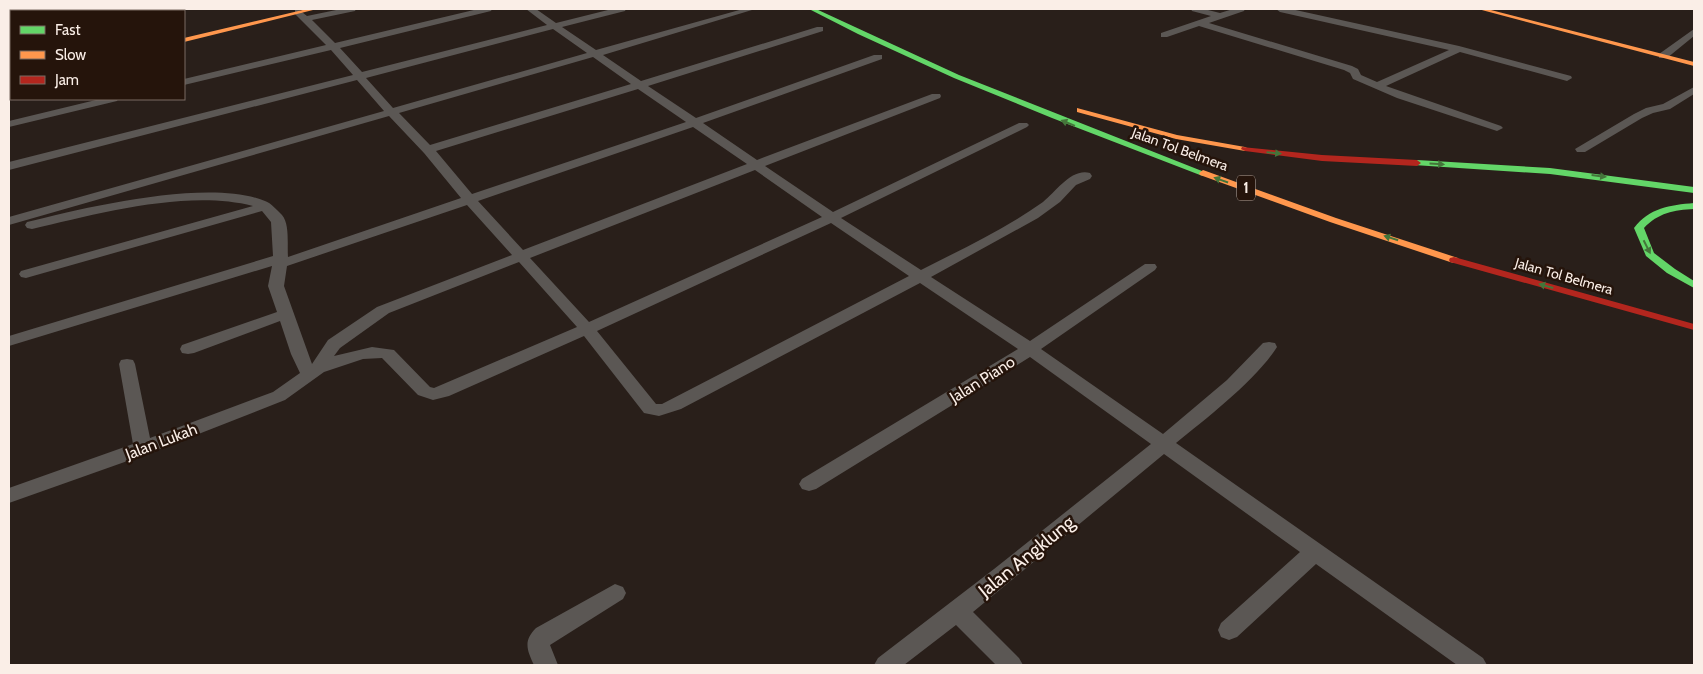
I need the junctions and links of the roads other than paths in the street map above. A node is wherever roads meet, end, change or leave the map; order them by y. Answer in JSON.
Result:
{"nodes":[{"id":1,"x":314,"y":9,"type":"edge"},
{"id":2,"x":352,"y":9,"type":"edge"},
{"id":3,"x":488,"y":9,"type":"edge"},
{"id":4,"x":530,"y":9,"type":"edge"},
{"id":5,"x":622,"y":9,"type":"edge"},
{"id":6,"x":812,"y":9,"type":"edge"},
{"id":7,"x":836,"y":9,"type":"edge"},
{"id":8,"x":1195,"y":9,"type":"edge"},
{"id":9,"x":1241,"y":9,"type":"edge"},
{"id":10,"x":1280,"y":9,"type":"edge"},
{"id":11,"x":1481,"y":9,"type":"edge"},
{"id":12,"x":748,"y":10,"type":"dead end"},
{"id":13,"x":302,"y":16,"type":"junction"},
{"id":14,"x":1220,"y":16,"type":"junction"},
{"id":15,"x":1199,"y":24,"type":"junction"},
{"id":16,"x":556,"y":26,"type":"junction"},
{"id":17,"x":820,"y":29,"type":"dead end"},
{"id":18,"x":1694,"y":32,"type":"edge"},
{"id":19,"x":1164,"y":35,"type":"dead end"},
{"id":20,"x":185,"y":40,"type":"edge"},
{"id":21,"x":333,"y":46,"type":"junction"},
{"id":22,"x":1459,"y":49,"type":"junction"},
{"id":23,"x":597,"y":54,"type":"junction"},
{"id":24,"x":1663,"y":56,"type":"junction"},
{"id":25,"x":878,"y":57,"type":"dead end"},
{"id":26,"x":1694,"y":64,"type":"edge"},
{"id":27,"x":359,"y":75,"type":"junction"},
{"id":28,"x":1567,"y":78,"type":"dead end"},
{"id":29,"x":185,"y":82,"type":"edge"},
{"id":30,"x":640,"y":86,"type":"junction"},
{"id":31,"x":1376,"y":86,"type":"junction"},
{"id":32,"x":1694,"y":90,"type":"edge"},
{"id":33,"x":936,"y":96,"type":"dead end"},
{"id":34,"x":109,"y":100,"type":"edge"},
{"id":35,"x":1069,"y":106,"type":"dead end"},
{"id":36,"x":390,"y":111,"type":"junction"},
{"id":37,"x":696,"y":122,"type":"junction"},
{"id":38,"x":9,"y":124,"type":"edge"},
{"id":39,"x":1023,"y":125,"type":"dead end"},
{"id":40,"x":1498,"y":128,"type":"dead end"},
{"id":41,"x":1581,"y":149,"type":"dead end"},
{"id":42,"x":428,"y":150,"type":"junction"},
{"id":43,"x":758,"y":165,"type":"junction"},
{"id":44,"x":9,"y":166,"type":"edge"},
{"id":45,"x":1233,"y":171,"type":"dead end"},
{"id":46,"x":1086,"y":176,"type":"dead end"},
{"id":47,"x":1694,"y":190,"type":"edge"},
{"id":48,"x":470,"y":200,"type":"junction"},
{"id":49,"x":266,"y":206,"type":"junction"},
{"id":50,"x":1694,"y":206,"type":"edge"},
{"id":51,"x":832,"y":217,"type":"junction"},
{"id":52,"x":9,"y":222,"type":"edge"},
{"id":53,"x":9,"y":229,"type":"edge"},
{"id":54,"x":521,"y":257,"type":"junction"},
{"id":55,"x":280,"y":262,"type":"junction"},
{"id":56,"x":1150,"y":267,"type":"dead end"},
{"id":57,"x":26,"y":274,"type":"dead end"},
{"id":58,"x":920,"y":277,"type":"junction"},
{"id":59,"x":1694,"y":285,"type":"edge"},
{"id":60,"x":1567,"y":292,"type":"junction"},
{"id":61,"x":285,"y":314,"type":"junction"},
{"id":62,"x":1694,"y":327,"type":"edge"},
{"id":63,"x":586,"y":329,"type":"junction"},
{"id":64,"x":1694,"y":334,"type":"edge"},
{"id":65,"x":9,"y":341,"type":"edge"},
{"id":66,"x":1269,"y":347,"type":"dead end"},
{"id":67,"x":188,"y":349,"type":"dead end"},
{"id":68,"x":1030,"y":349,"type":"junction"},
{"id":69,"x":127,"y":364,"type":"dead end"},
{"id":70,"x":313,"y":371,"type":"junction"},
{"id":71,"x":1164,"y":443,"type":"junction"},
{"id":72,"x":142,"y":448,"type":"junction"},
{"id":73,"x":809,"y":484,"type":"dead end"},
{"id":74,"x":9,"y":496,"type":"edge"},
{"id":75,"x":1316,"y":551,"type":"junction"},
{"id":76,"x":615,"y":593,"type":"dead end"},
{"id":77,"x":958,"y":612,"type":"junction"},
{"id":78,"x":1229,"y":630,"type":"dead end"},
{"id":79,"x":546,"y":665,"type":"edge"},
{"id":80,"x":886,"y":665,"type":"edge"},
{"id":81,"x":1011,"y":665,"type":"edge"},
{"id":82,"x":1475,"y":665,"type":"edge"}],
"edges":[{"from":1,"to":13,"type":"main road"},
{"from":2,"to":13,"type":"street"},
{"from":3,"to":21,"type":"street"},
{"from":4,"to":16,"type":"street"},
{"from":5,"to":16,"type":"street"},
{"from":60,"to":6,"type":"main road","name":"Jalan Tol Belmera","number":"1","one_way":true},
{"from":7,"to":45,"type":"main road","name":"Jalan Tol Belmera","number":"1"},
{"from":8,"to":14,"type":"street"},
{"from":9,"to":14,"type":"street"},
{"from":10,"to":22,"type":"street"},
{"from":11,"to":24,"type":"main road"},
{"from":12,"to":23,"type":"street"},
{"from":13,"to":20,"type":"main road"},
{"from":13,"to":21,"type":"street"},
{"from":14,"to":15,"type":"street"},
{"from":15,"to":19,"type":"street"},
{"from":15,"to":31,"type":"street"},
{"from":16,"to":23,"type":"street"},
{"from":16,"to":27,"type":"street"},
{"from":17,"to":30,"type":"street"},
{"from":18,"to":24,"type":"street"},
{"from":21,"to":27,"type":"street"},
{"from":21,"to":29,"type":"street"},
{"from":22,"to":28,"type":"street"},
{"from":22,"to":31,"type":"street"},
{"from":23,"to":30,"type":"street"},
{"from":23,"to":36,"type":"street"},
{"from":24,"to":26,"type":"main road"},
{"from":25,"to":37,"type":"street"},
{"from":27,"to":36,"type":"street"},
{"from":27,"to":44,"type":"street"},
{"from":30,"to":37,"type":"street"},
{"from":30,"to":42,"type":"street"},
{"from":31,"to":40,"type":"street"},
{"from":32,"to":41,"type":"street"},
{"from":33,"to":43,"type":"street"},
{"from":34,"to":38,"type":"street"},
{"from":35,"to":47,"type":"main road","one_way":true},
{"from":36,"to":42,"type":"street"},
{"from":36,"to":52,"type":"street"},
{"from":37,"to":43,"type":"street"},
{"from":37,"to":48,"type":"street"},
{"from":39,"to":51,"type":"street"},
{"from":42,"to":48,"type":"street"},
{"from":43,"to":51,"type":"street"},
{"from":43,"to":54,"type":"street"},
{"from":46,"to":58,"type":"street"},
{"from":48,"to":54,"type":"street"},
{"from":48,"to":55,"type":"street"},
{"from":49,"to":53,"type":"street"},
{"from":49,"to":55,"type":"street"},
{"from":49,"to":57,"type":"street"},
{"from":50,"to":59,"type":"main road","one_way":true},
{"from":51,"to":58,"type":"street"},
{"from":51,"to":63,"type":"street"},
{"from":54,"to":63,"type":"street"},
{"from":54,"to":70,"type":"street"},
{"from":55,"to":61,"type":"street"},
{"from":55,"to":65,"type":"street"},
{"from":56,"to":68,"type":"street","name":"Jalan Piano"},
{"from":58,"to":63,"type":"street"},
{"from":58,"to":68,"type":"street"},
{"from":60,"to":62,"type":"main road","name":"Jalan Tol Belmera","number":"1"},
{"from":60,"to":64,"type":"main road"},
{"from":61,"to":67,"type":"street"},
{"from":61,"to":70,"type":"street"},
{"from":63,"to":70,"type":"street"},
{"from":66,"to":71,"type":"street"},
{"from":68,"to":71,"type":"street"},
{"from":68,"to":73,"type":"street","name":"Jalan Piano"},
{"from":69,"to":72,"type":"street"},
{"from":70,"to":72,"type":"street","name":"Jalan Lukah"},
{"from":71,"to":75,"type":"street"},
{"from":71,"to":77,"type":"street","name":"Jalan Angklung"},
{"from":72,"to":74,"type":"street","name":"Jalan Lukah"},
{"from":75,"to":78,"type":"street"},
{"from":75,"to":82,"type":"street"},
{"from":76,"to":79,"type":"street"},
{"from":77,"to":80,"type":"street","name":"Jalan Angklung"},
{"from":77,"to":81,"type":"street"}]}
